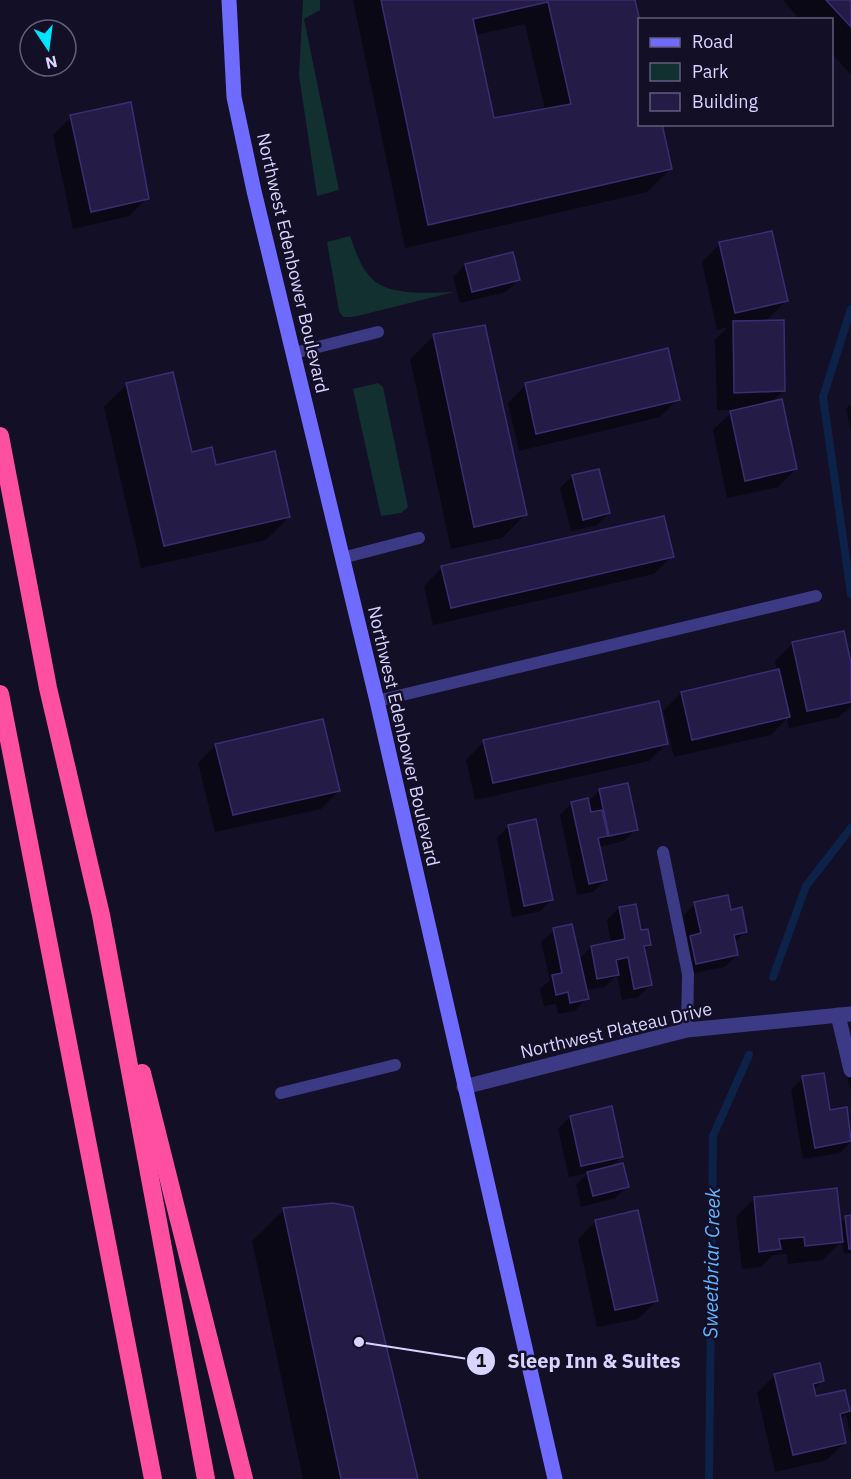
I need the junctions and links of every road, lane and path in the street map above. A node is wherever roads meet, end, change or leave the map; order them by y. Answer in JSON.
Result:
{"nodes":[{"id":1,"x":229,"y":0,"type":"edge"},
{"id":2,"x":378,"y":332,"type":"dead end"},
{"id":3,"x":294,"y":353,"type":"junction"},
{"id":4,"x":0,"y":436,"type":"edge"},
{"id":5,"x":419,"y":538,"type":"dead end"},
{"id":6,"x":342,"y":558,"type":"junction"},
{"id":7,"x":816,"y":596,"type":"dead end"},
{"id":8,"x":0,"y":694,"type":"edge"},
{"id":9,"x":377,"y":701,"type":"junction"},
{"id":10,"x":663,"y":852,"type":"dead end"},
{"id":11,"x":101,"y":915,"type":"junction"},
{"id":12,"x":845,"y":1015,"type":"edge"},
{"id":13,"x":687,"y":1030,"type":"junction"},
{"id":14,"x":395,"y":1065,"type":"dead end"},
{"id":15,"x":851,"y":1070,"type":"edge"},
{"id":16,"x":464,"y":1087,"type":"junction"},
{"id":17,"x":281,"y":1093,"type":"dead end"},
{"id":18,"x":153,"y":1479,"type":"edge"},
{"id":19,"x":206,"y":1479,"type":"edge"},
{"id":20,"x":244,"y":1479,"type":"edge"},
{"id":21,"x":555,"y":1479,"type":"edge"}],
"edges":[{"from":1,"to":3,"type":"main road","name":"Northwest Edenbower Boulevard"},
{"from":2,"to":3,"type":"lane"},
{"from":3,"to":6,"type":"main road","name":"Northwest Edenbower Boulevard"},
{"from":4,"to":11,"type":"highway"},
{"from":5,"to":6,"type":"lane"},
{"from":6,"to":9,"type":"main road","name":"Northwest Edenbower Boulevard"},
{"from":7,"to":9,"type":"lane"},
{"from":8,"to":18,"type":"highway"},
{"from":9,"to":16,"type":"main road","name":"Northwest Edenbower Boulevard"},
{"from":10,"to":13,"type":"lane"},
{"from":11,"to":19,"type":"highway"},
{"from":11,"to":20,"type":"highway"},
{"from":12,"to":13,"type":"street","name":"Northwest Plateau Drive"},
{"from":12,"to":15,"type":"street"},
{"from":13,"to":16,"type":"street","name":"Northwest Plateau Drive"},
{"from":14,"to":17,"type":"lane"},
{"from":16,"to":21,"type":"main road","name":"Northwest Edenbower Boulevard"}]}
